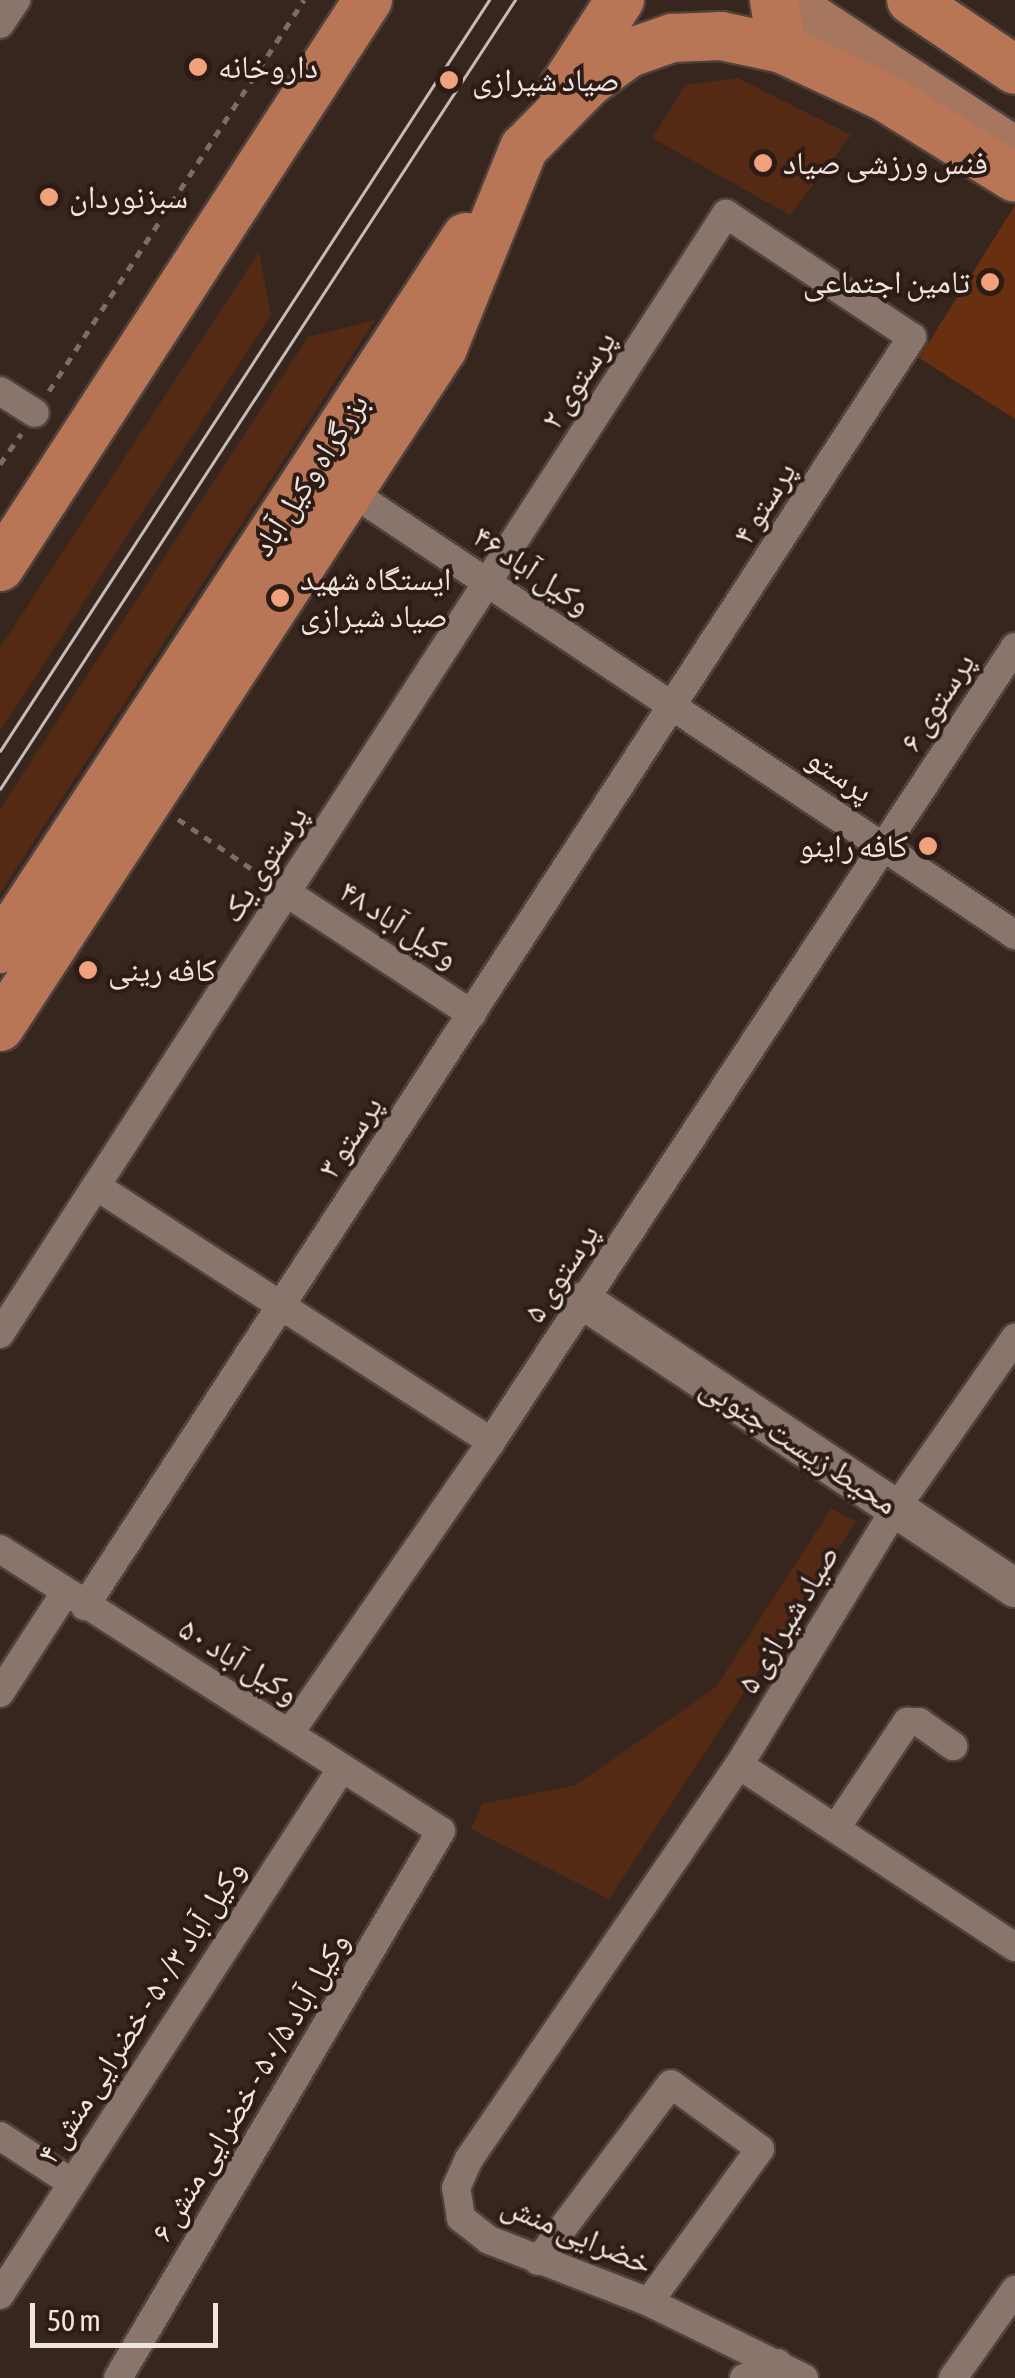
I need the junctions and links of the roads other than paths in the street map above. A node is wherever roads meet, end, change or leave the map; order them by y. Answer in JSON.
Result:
{"nodes":[{"id":1,"x":16,"y":0,"type":"edge"},
{"id":2,"x":344,"y":0,"type":"edge"},
{"id":3,"x":368,"y":0,"type":"edge"},
{"id":4,"x":620,"y":0,"type":"edge"},
{"id":5,"x":774,"y":0,"type":"edge"},
{"id":6,"x":788,"y":0,"type":"edge"},
{"id":7,"x":911,"y":0,"type":"edge"},
{"id":8,"x":848,"y":21,"type":"edge"},
{"id":9,"x":0,"y":24,"type":"edge"},
{"id":10,"x":782,"y":49,"type":"junction"},
{"id":11,"x":1015,"y":70,"type":"edge"},
{"id":12,"x":320,"y":73,"type":"junction"},
{"id":13,"x":1015,"y":118,"type":"edge"},
{"id":14,"x":524,"y":148,"type":"junction"},
{"id":15,"x":1015,"y":148,"type":"edge"},
{"id":16,"x":1015,"y":178,"type":"edge"},
{"id":17,"x":912,"y":336,"type":"joint"},
{"id":18,"x":0,"y":391,"type":"edge"},
{"id":19,"x":35,"y":413,"type":"road end"},
{"id":20,"x":350,"y":491,"type":"junction"},
{"id":21,"x":0,"y":567,"type":"edge"},
{"id":22,"x":488,"y":584,"type":"junction"},
{"id":23,"x":1015,"y":647,"type":"edge"},
{"id":24,"x":676,"y":708,"type":"junction"},
{"id":25,"x":884,"y":846,"type":"junction"},
{"id":26,"x":287,"y":893,"type":"junction"},
{"id":27,"x":1015,"y":935,"type":"edge"},
{"id":28,"x":0,"y":949,"type":"edge"},
{"id":29,"x":472,"y":1014,"type":"junction"},
{"id":30,"x":0,"y":1027,"type":"edge"},
{"id":31,"x":96,"y":1186,"type":"junction"},
{"id":32,"x":584,"y":1301,"type":"junction"},
{"id":33,"x":282,"y":1306,"type":"junction"},
{"id":34,"x":0,"y":1334,"type":"edge"},
{"id":35,"x":1015,"y":1338,"type":"edge"},
{"id":36,"x":492,"y":1442,"type":"junction"},
{"id":37,"x":896,"y":1508,"type":"junction"},
{"id":38,"x":0,"y":1549,"type":"edge"},
{"id":39,"x":1015,"y":1588,"type":"edge"},
{"id":40,"x":75,"y":1600,"type":"junction"},
{"id":41,"x":0,"y":1693,"type":"edge"},
{"id":42,"x":289,"y":1734,"type":"junction"},
{"id":43,"x":952,"y":1746,"type":"dead end"},
{"id":44,"x":740,"y":1764,"type":"junction"},
{"id":45,"x":342,"y":1768,"type":"junction"},
{"id":46,"x":836,"y":1828,"type":"junction"},
{"id":47,"x":442,"y":1831,"type":"joint"},
{"id":48,"x":624,"y":1939,"type":"joint"},
{"id":49,"x":1015,"y":1947,"type":"edge"},
{"id":50,"x":0,"y":2136,"type":"edge"},
{"id":51,"x":72,"y":2183,"type":"junction"},
{"id":52,"x":538,"y":2261,"type":"junction"},
{"id":53,"x":1015,"y":2290,"type":"edge"},
{"id":54,"x":0,"y":2295,"type":"edge"},
{"id":55,"x":649,"y":2302,"type":"junction"},
{"id":56,"x":778,"y":2362,"type":"junction"},
{"id":57,"x":118,"y":2378,"type":"edge"},
{"id":58,"x":744,"y":2378,"type":"edge"},
{"id":59,"x":804,"y":2378,"type":"edge"},
{"id":60,"x":953,"y":2378,"type":"edge"}],
"edges":[{"from":1,"to":9,"type":"street"},
{"from":2,"to":12,"type":"highway"},
{"from":3,"to":12,"type":"highway"},
{"from":4,"to":14,"type":"highway","name":"بزرگراه وکیل آباد"},
{"from":5,"to":10,"type":"highway"},
{"from":6,"to":8,"type":"main road"},
{"from":7,"to":11,"type":"highway"},
{"from":8,"to":13,"type":"main road"},
{"from":8,"to":15,"type":"main road"},
{"from":10,"to":14,"type":"highway"},
{"from":10,"to":16,"type":"highway"},
{"from":12,"to":21,"type":"highway"},
{"from":14,"to":20,"type":"highway"},
{"from":14,"to":28,"type":"highway","name":"بزرگراه وکیل آباد"},
{"from":17,"to":22,"type":"street","name":"پرستوی ۲"},
{"from":17,"to":24,"type":"street","name":"پرستو ۴"},
{"from":18,"to":19,"type":"street"},
{"from":20,"to":22,"type":"street","name":"۴۶ وکیل آباد"},
{"from":20,"to":30,"type":"highway"},
{"from":22,"to":24,"type":"street","name":"۴۶ وکیل آباد"},
{"from":22,"to":26,"type":"street","name":"پرستوی یک"},
{"from":23,"to":25,"type":"street","name":"پرستوی ۶"},
{"from":24,"to":25,"type":"street","name":"پرستو"},
{"from":24,"to":29,"type":"street","name":"پرستو ۳"},
{"from":25,"to":27,"type":"street","name":"پرستو"},
{"from":25,"to":32,"type":"street","name":"پرستوی ۵"},
{"from":26,"to":29,"type":"street","name":"۴۸ وکیل آباد"},
{"from":26,"to":31,"type":"street","name":"پرستوی یک"},
{"from":29,"to":33,"type":"street","name":"پرستو ۳"},
{"from":31,"to":33,"type":"street"},
{"from":31,"to":34,"type":"street","name":"پرستوی یک"},
{"from":32,"to":36,"type":"street","name":"پرستوی ۵"},
{"from":32,"to":37,"type":"street","name":"محیط زیست جنوبی"},
{"from":33,"to":36,"type":"street"},
{"from":33,"to":40,"type":"street","name":"پرستو ۳"},
{"from":35,"to":37,"type":"street","name":"صیاد شیرازی ۵"},
{"from":36,"to":42,"type":"street","name":"پرستوی ۵"},
{"from":37,"to":39,"type":"street","name":"محیط زیست جنوبی"},
{"from":37,"to":44,"type":"street","name":"صیاد شیرازی ۵"},
{"from":38,"to":40,"type":"street","name":"۵۰ وکیل آباد"},
{"from":40,"to":41,"type":"street","name":"پرستو ۳"},
{"from":40,"to":42,"type":"street","name":"۵۰ وکیل آباد"},
{"from":42,"to":45,"type":"street","name":"۵۰ وکیل آباد"},
{"from":43,"to":46,"type":"street"},
{"from":44,"to":46,"type":"street"},
{"from":44,"to":48,"type":"street","name":"صیاد شیرازی ۵"},
{"from":45,"to":47,"type":"street","name":"۵۰ وکیل آباد"},
{"from":45,"to":51,"type":"street","name":"وکیل آباد ۵۰/۳ - خضرایی منش ۴"},
{"from":46,"to":49,"type":"street"},
{"from":47,"to":57,"type":"street","name":"وکیل آباد ۵۰/۵ - خضرایی منش ۶"},
{"from":48,"to":52,"type":"street","name":"خضرایی منش"},
{"from":50,"to":51,"type":"street"},
{"from":51,"to":54,"type":"street","name":"وکیل آباد ۵۰/۳ - خضرایی منش ۴"},
{"from":52,"to":55,"type":"street","name":"خضرایی منش"},
{"from":52,"to":55,"type":"street"},
{"from":53,"to":60,"type":"street"},
{"from":55,"to":56,"type":"street","name":"خضرایی منش"},
{"from":56,"to":58,"type":"street"},
{"from":56,"to":59,"type":"street","name":"خضرایی منش"}]}
